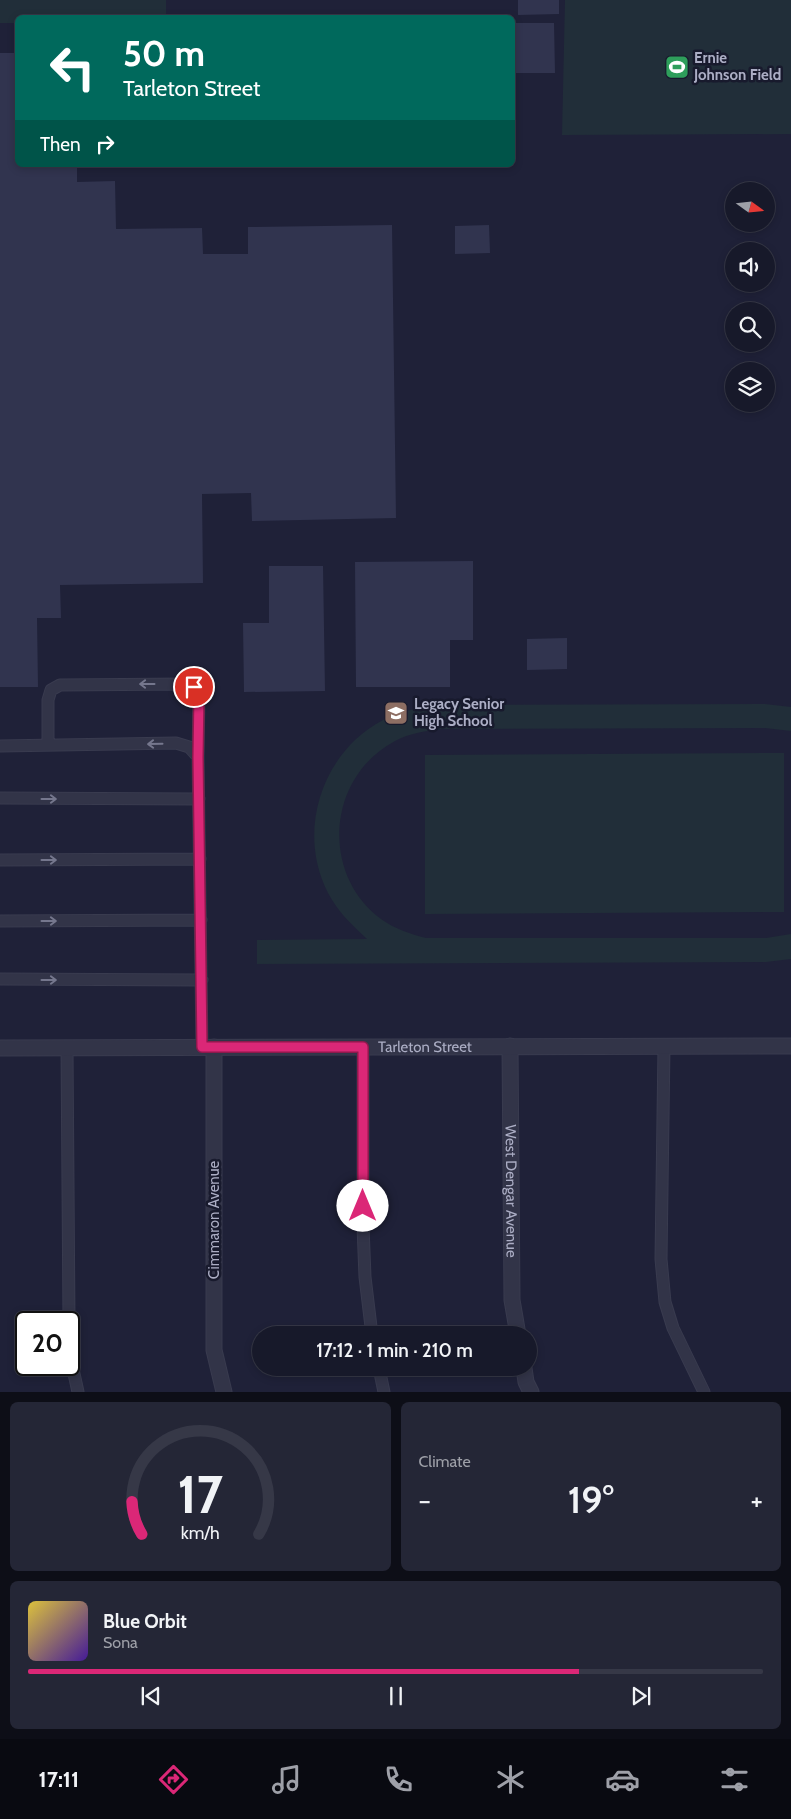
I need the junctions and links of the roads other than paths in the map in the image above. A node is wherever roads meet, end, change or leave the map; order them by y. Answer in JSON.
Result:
{"nodes":[{"id":1,"x":48,"y":745,"type":"junction"},
{"id":2,"x":0,"y":746,"type":"edge"},
{"id":3,"x":198,"y":757,"type":"junction"},
{"id":4,"x":0,"y":798,"type":"edge"},
{"id":5,"x":198,"y":799,"type":"junction"},
{"id":6,"x":200,"y":859,"type":"junction"},
{"id":7,"x":0,"y":860,"type":"edge"},
{"id":8,"x":201,"y":920,"type":"junction"},
{"id":9,"x":0,"y":921,"type":"edge"},
{"id":10,"x":0,"y":980,"type":"edge"},
{"id":11,"x":202,"y":980,"type":"junction"},
{"id":12,"x":510,"y":1046,"type":"junction"},
{"id":13,"x":664,"y":1046,"type":"junction"},
{"id":14,"x":791,"y":1046,"type":"edge"},
{"id":15,"x":208,"y":1047,"type":"junction"},
{"id":16,"x":363,"y":1047,"type":"junction"},
{"id":17,"x":0,"y":1048,"type":"edge"},
{"id":18,"x":67,"y":1048,"type":"junction"},
{"id":19,"x":69,"y":1311,"type":"edge"},
{"id":20,"x":371,"y":1326,"type":"edge"},
{"id":21,"x":516,"y":1326,"type":"edge"},
{"id":22,"x":74,"y":1376,"type":"edge"},
{"id":23,"x":381,"y":1376,"type":"edge"},
{"id":24,"x":525,"y":1376,"type":"edge"},
{"id":25,"x":78,"y":1392,"type":"edge"},
{"id":26,"x":224,"y":1392,"type":"edge"},
{"id":27,"x":384,"y":1392,"type":"edge"},
{"id":28,"x":531,"y":1392,"type":"edge"},
{"id":29,"x":704,"y":1392,"type":"edge"}],
"edges":[{"from":1,"to":2,"type":"lane"},
{"from":3,"to":1,"type":"lane","one_way":true},
{"from":3,"to":1,"type":"lane","one_way":true},
{"from":3,"to":5,"type":"lane"},
{"from":4,"to":5,"type":"lane","one_way":true},
{"from":5,"to":6,"type":"lane"},
{"from":7,"to":6,"type":"lane","one_way":true},
{"from":6,"to":8,"type":"lane"},
{"from":9,"to":8,"type":"lane","one_way":true},
{"from":8,"to":11,"type":"lane"},
{"from":10,"to":11,"type":"lane","one_way":true},
{"from":11,"to":15,"type":"lane"},
{"from":12,"to":13,"type":"street","name":"Tarleton Street"},
{"from":12,"to":16,"type":"street","name":"Tarleton Street"},
{"from":12,"to":21,"type":"street","name":"West Dengar Avenue"},
{"from":13,"to":14,"type":"street","name":"Tarleton Street"},
{"from":13,"to":29,"type":"lane"},
{"from":15,"to":16,"type":"street","name":"Tarleton Street"},
{"from":15,"to":18,"type":"street","name":"Tarleton Street"},
{"from":15,"to":26,"type":"street","name":"Cimmaron Avenue"},
{"from":16,"to":20,"type":"lane"},
{"from":17,"to":18,"type":"street","name":"Tarleton Street"},
{"from":18,"to":19,"type":"lane"},
{"from":22,"to":25,"type":"lane"},
{"from":23,"to":27,"type":"lane"},
{"from":24,"to":28,"type":"street"}]}
